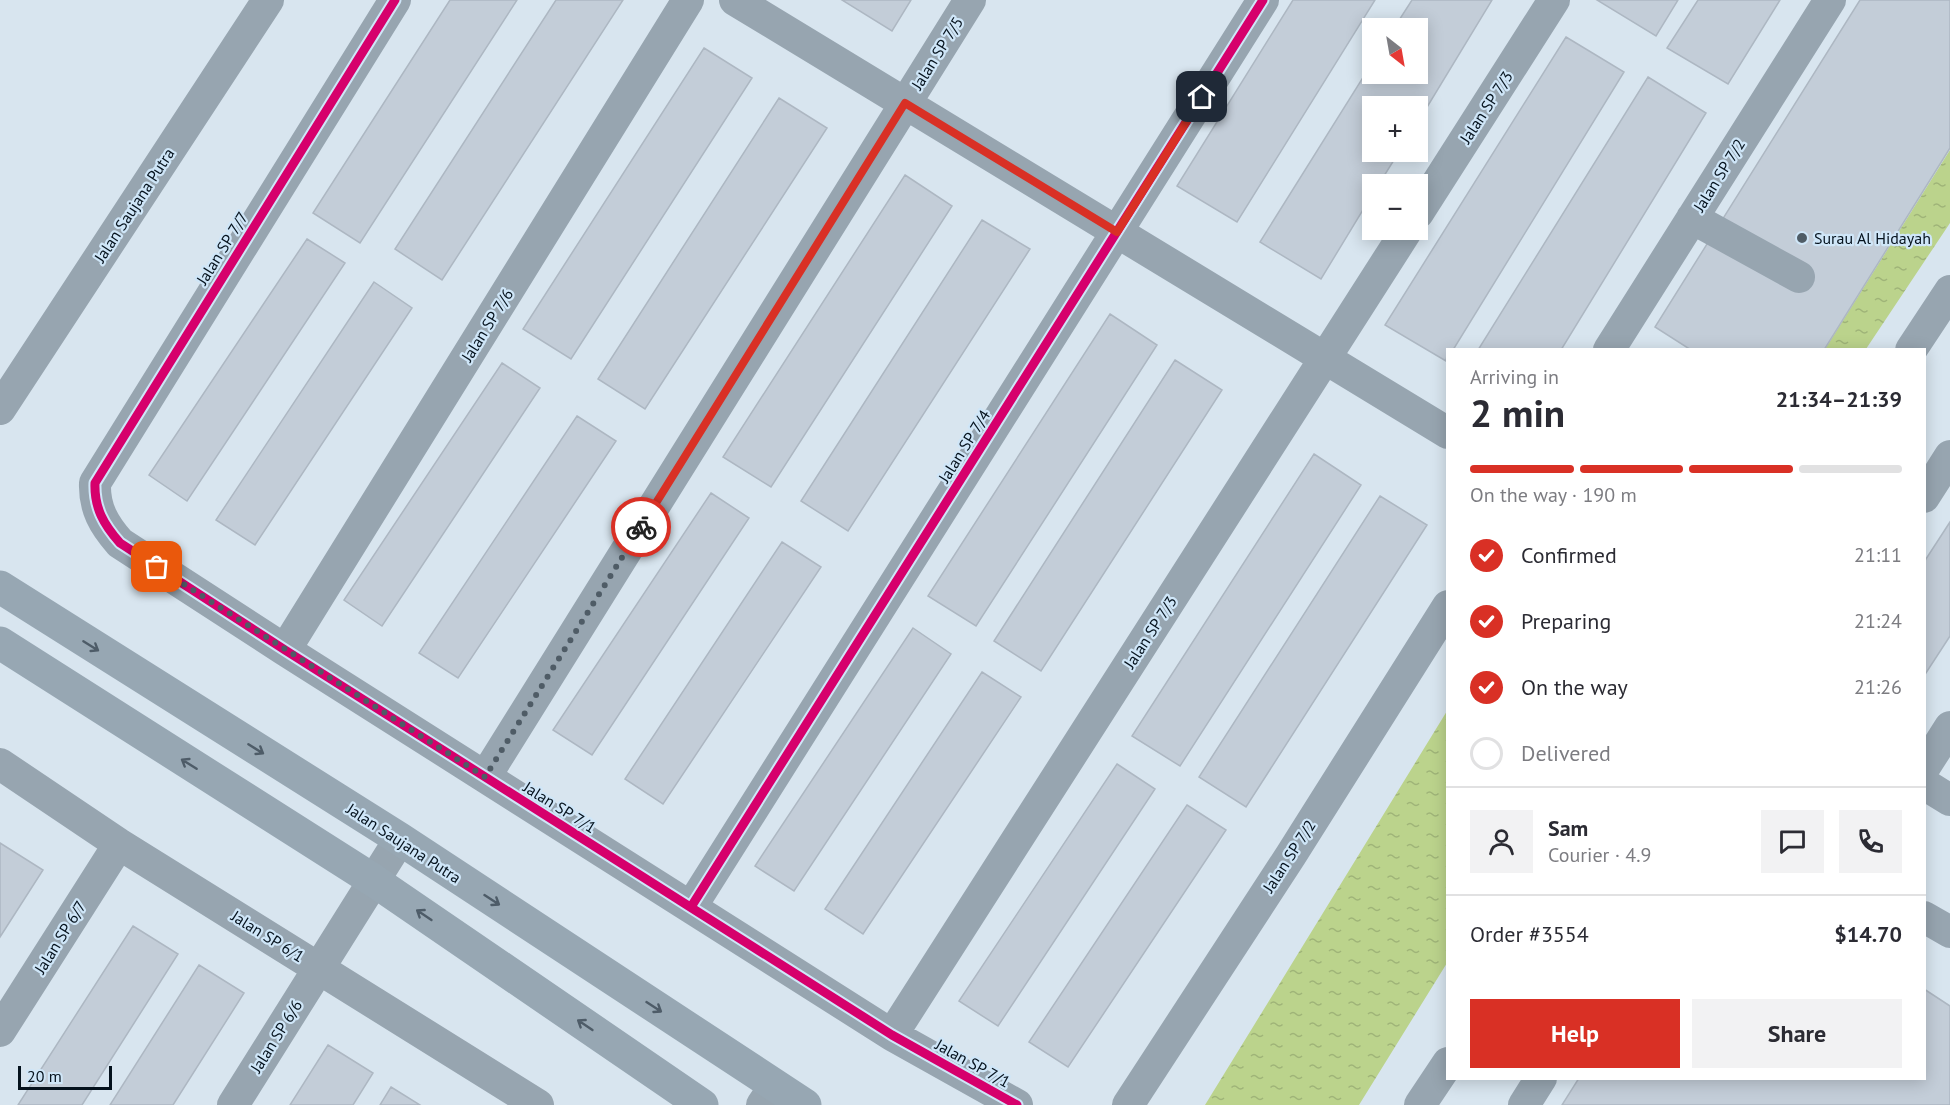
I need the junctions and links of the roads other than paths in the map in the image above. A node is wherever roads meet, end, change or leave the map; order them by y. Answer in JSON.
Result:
{"nodes":[{"id":1,"x":268,"y":0,"type":"edge"},
{"id":2,"x":396,"y":0,"type":"edge"},
{"id":3,"x":688,"y":0,"type":"edge"},
{"id":4,"x":735,"y":0,"type":"edge"},
{"id":5,"x":970,"y":0,"type":"edge"},
{"id":6,"x":1263,"y":0,"type":"edge"},
{"id":7,"x":1554,"y":0,"type":"edge"},
{"id":8,"x":1830,"y":0,"type":"edge"},
{"id":9,"x":905,"y":103,"type":"junction"},
{"id":10,"x":1428,"y":197,"type":"edge"},
{"id":11,"x":1692,"y":218,"type":"junction"},
{"id":12,"x":1117,"y":232,"type":"junction"},
{"id":13,"x":1401,"y":240,"type":"edge"},
{"id":14,"x":1799,"y":277,"type":"dead end"},
{"id":15,"x":1950,"y":291,"type":"edge"},
{"id":16,"x":1610,"y":348,"type":"edge"},
{"id":17,"x":1912,"y":348,"type":"edge"},
{"id":18,"x":1325,"y":358,"type":"junction"},
{"id":19,"x":0,"y":409,"type":"edge"},
{"id":20,"x":1446,"y":432,"type":"edge"},
{"id":21,"x":1950,"y":456,"type":"edge"},
{"id":22,"x":1926,"y":494,"type":"edge"},
{"id":23,"x":101,"y":518,"type":"joint"},
{"id":24,"x":0,"y":571,"type":"edge"},
{"id":25,"x":0,"y":588,"type":"edge"},
{"id":26,"x":1446,"y":609,"type":"edge"},
{"id":27,"x":41,"y":615,"type":"junction"},
{"id":28,"x":6,"y":649,"type":"edge"},
{"id":29,"x":285,"y":650,"type":"junction"},
{"id":30,"x":1950,"y":727,"type":"edge"},
{"id":31,"x":0,"y":764,"type":"edge"},
{"id":32,"x":1926,"y":765,"type":"edge"},
{"id":33,"x":485,"y":777,"type":"junction"},
{"id":34,"x":1926,"y":785,"type":"edge"},
{"id":35,"x":1950,"y":800,"type":"edge"},
{"id":36,"x":400,"y":839,"type":"junction"},
{"id":37,"x":119,"y":844,"type":"junction"},
{"id":38,"x":373,"y":880,"type":"junction"},
{"id":39,"x":691,"y":907,"type":"junction"},
{"id":40,"x":1926,"y":918,"type":"edge"},
{"id":41,"x":1950,"y":932,"type":"edge"},
{"id":42,"x":320,"y":967,"type":"junction"},
{"id":43,"x":0,"y":1031,"type":"edge"},
{"id":44,"x":892,"y":1035,"type":"junction"},
{"id":45,"x":1446,"y":1066,"type":"edge"},
{"id":46,"x":1540,"y":1080,"type":"edge"},
{"id":47,"x":505,"y":1096,"type":"edge"},
{"id":48,"x":769,"y":1096,"type":"edge"},
{"id":49,"x":233,"y":1105,"type":"edge"},
{"id":50,"x":538,"y":1105,"type":"edge"},
{"id":51,"x":702,"y":1105,"type":"edge"},
{"id":52,"x":805,"y":1105,"type":"edge"},
{"id":53,"x":1017,"y":1105,"type":"edge"},
{"id":54,"x":1128,"y":1105,"type":"edge"},
{"id":55,"x":1420,"y":1105,"type":"edge"},
{"id":56,"x":1524,"y":1105,"type":"edge"}],
"edges":[{"from":1,"to":19,"type":"street","name":"Jalan Saujana Putra"},
{"from":2,"to":23,"type":"street","name":"Jalan SP 7/7"},
{"from":3,"to":29,"type":"street","name":"Jalan SP 7/6"},
{"from":4,"to":9,"type":"street"},
{"from":5,"to":9,"type":"street","name":"Jalan SP 7/5"},
{"from":6,"to":12,"type":"street","name":"Jalan SP 7/4"},
{"from":7,"to":10,"type":"street","name":"Jalan SP 7/3"},
{"from":8,"to":11,"type":"street","name":"Jalan SP 7/2"},
{"from":9,"to":12,"type":"street"},
{"from":9,"to":33,"type":"street","name":"Jalan SP 7/5"},
{"from":11,"to":14,"type":"street"},
{"from":11,"to":16,"type":"street","name":"Jalan SP 7/2"},
{"from":12,"to":18,"type":"street"},
{"from":12,"to":39,"type":"street","name":"Jalan SP 7/4"},
{"from":13,"to":18,"type":"street","name":"Jalan SP 7/3"},
{"from":15,"to":17,"type":"street"},
{"from":18,"to":20,"type":"street"},
{"from":18,"to":44,"type":"street","name":"Jalan SP 7/3"},
{"from":21,"to":22,"type":"street"},
{"from":23,"to":29,"type":"street","name":"Jalan SP 7/1"},
{"from":24,"to":27,"type":"main road"},
{"from":25,"to":27,"type":"main road","name":"Jalan Saujana Putra"},
{"from":26,"to":54,"type":"street","name":"Jalan SP 7/2"},
{"from":27,"to":36,"type":"main road","name":"Jalan Saujana Putra","one_way":true},
{"from":38,"to":28,"type":"main road","one_way":true},
{"from":29,"to":33,"type":"street","name":"Jalan SP 7/1"},
{"from":30,"to":32,"type":"street"},
{"from":31,"to":37,"type":"street","name":"Jalan SP 6/1"},
{"from":33,"to":39,"type":"street","name":"Jalan SP 7/1"},
{"from":34,"to":35,"type":"street"},
{"from":36,"to":38,"type":"street","name":"Jalan SP 6/6"},
{"from":36,"to":48,"type":"main road","name":"Jalan Saujana Putra","one_way":true},
{"from":37,"to":42,"type":"street","name":"Jalan SP 6/1"},
{"from":37,"to":43,"type":"street","name":"Jalan SP 6/7"},
{"from":38,"to":42,"type":"street","name":"Jalan SP 6/6"},
{"from":51,"to":38,"type":"main road","one_way":true},
{"from":39,"to":44,"type":"street","name":"Jalan SP 7/1"},
{"from":40,"to":41,"type":"street"},
{"from":42,"to":47,"type":"street","name":"Jalan SP 6/1"},
{"from":42,"to":49,"type":"street","name":"Jalan SP 6/6"},
{"from":44,"to":53,"type":"street","name":"Jalan SP 7/1"},
{"from":45,"to":55,"type":"street"},
{"from":46,"to":56,"type":"street"},
{"from":47,"to":50,"type":"street","name":"Jalan SP 6/1"},
{"from":48,"to":52,"type":"main road","name":"Jalan Saujana Putra"}]}
